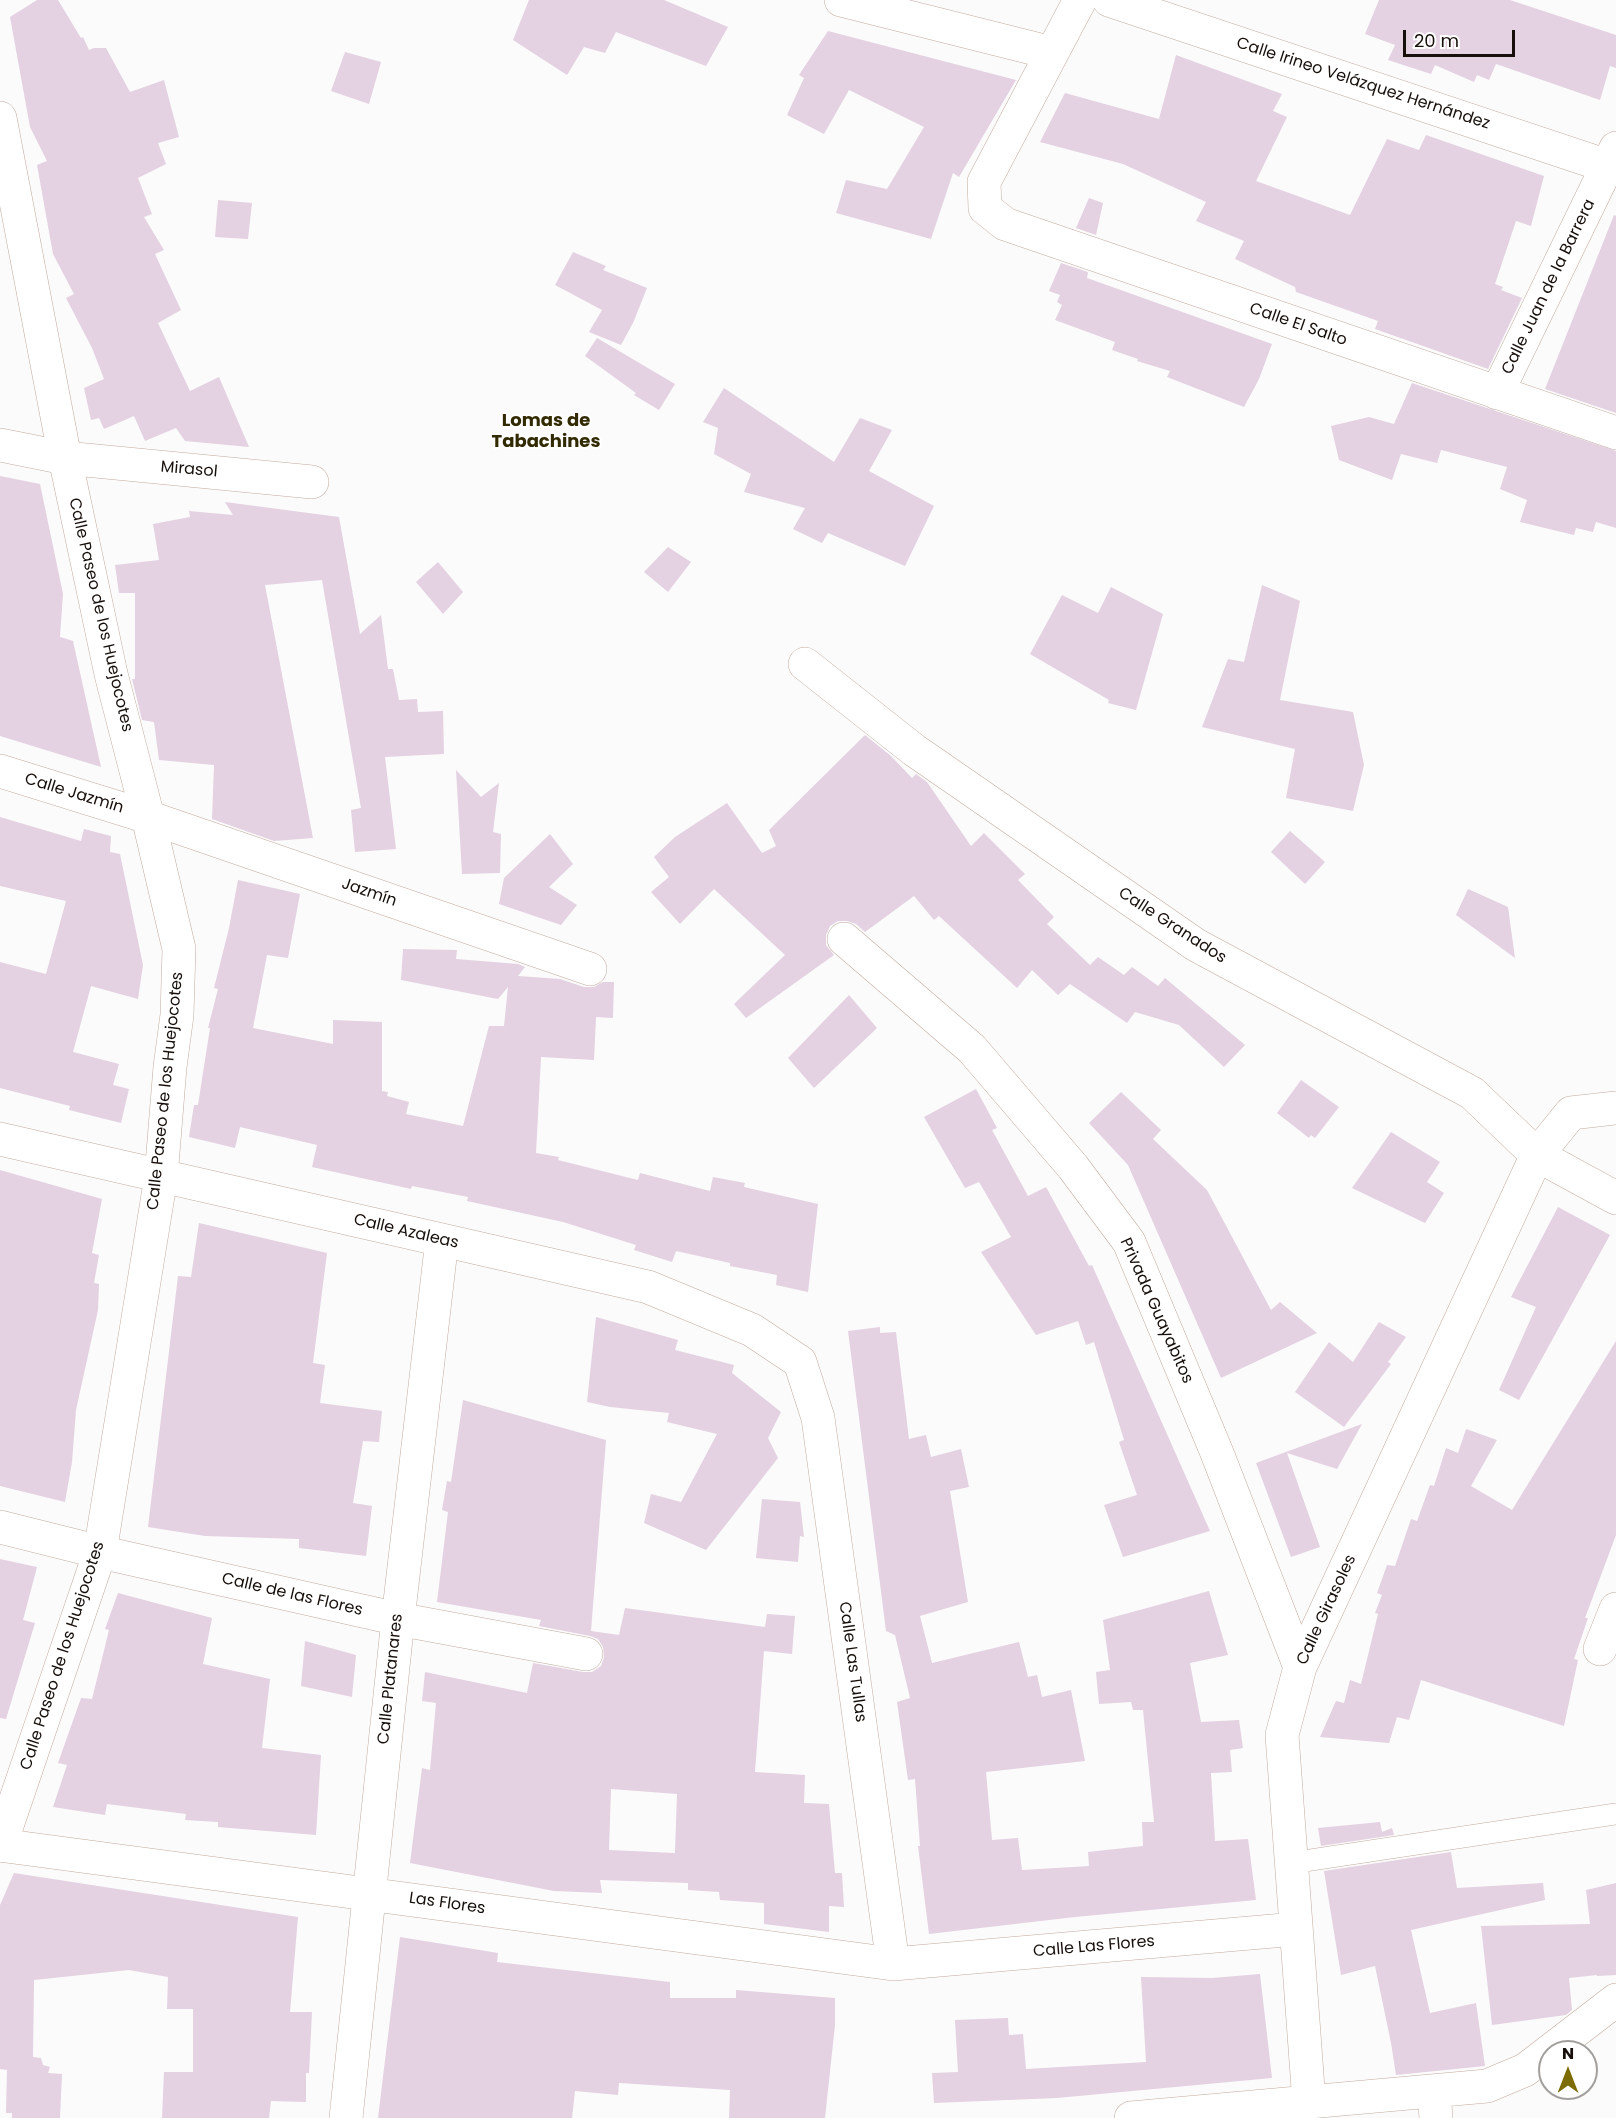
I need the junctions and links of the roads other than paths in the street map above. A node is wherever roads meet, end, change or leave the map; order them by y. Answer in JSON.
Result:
{"nodes":[{"id":1,"x":842,"y":0,"type":"edge"},
{"id":2,"x":1080,"y":0,"type":"edge"},
{"id":3,"x":1109,"y":0,"type":"edge"},
{"id":4,"x":1052,"y":53,"type":"junction"},
{"id":5,"x":0,"y":118,"type":"edge"},
{"id":6,"x":1613,"y":161,"type":"edge"},
{"id":7,"x":1497,"y":393,"type":"junction"},
{"id":8,"x":1616,"y":433,"type":"edge"},
{"id":9,"x":0,"y":445,"type":"edge"},
{"id":10,"x":65,"y":458,"type":"junction"},
{"id":11,"x":312,"y":482,"type":"dead end"},
{"id":12,"x":805,"y":664,"type":"dead end"},
{"id":13,"x":0,"y":771,"type":"edge"},
{"id":14,"x":148,"y":817,"type":"junction"},
{"id":15,"x":844,"y":939,"type":"dead end"},
{"id":16,"x":590,"y":969,"type":"dead end"},
{"id":17,"x":1616,"y":1108,"type":"edge"},
{"id":18,"x":0,"y":1138,"type":"edge"},
{"id":19,"x":1537,"y":1155,"type":"junction"},
{"id":20,"x":161,"y":1177,"type":"junction"},
{"id":21,"x":1616,"y":1198,"type":"edge"},
{"id":22,"x":442,"y":1240,"type":"junction"},
{"id":23,"x":800,"y":1362,"type":"joint"},
{"id":24,"x":0,"y":1527,"type":"edge"},
{"id":25,"x":100,"y":1552,"type":"junction"},
{"id":26,"x":1616,"y":1609,"type":"edge"},
{"id":27,"x":398,"y":1619,"type":"junction"},
{"id":28,"x":1600,"y":1649,"type":"dead end"},
{"id":29,"x":586,"y":1654,"type":"dead end"},
{"id":30,"x":1300,"y":1666,"type":"junction"},
{"id":31,"x":1616,"y":1814,"type":"edge"},
{"id":32,"x":0,"y":1845,"type":"edge"},
{"id":33,"x":1291,"y":1863,"type":"junction"},
{"id":34,"x":369,"y":1894,"type":"junction"},
{"id":35,"x":1296,"y":1929,"type":"junction"},
{"id":36,"x":893,"y":1964,"type":"junction"},
{"id":37,"x":1616,"y":2000,"type":"edge"},
{"id":38,"x":1309,"y":2102,"type":"junction"},
{"id":39,"x":1435,"y":2104,"type":"edge"},
{"id":40,"x":345,"y":2118,"type":"edge"},
{"id":41,"x":1131,"y":2118,"type":"edge"}],
"edges":[{"from":1,"to":4,"type":"street"},
{"from":2,"to":4,"type":"street"},
{"from":3,"to":6,"type":"street","name":"Calle Irineo Velázquez Hernández"},
{"from":4,"to":7,"type":"street","name":"Calle El Salto"},
{"from":5,"to":10,"type":"street","name":"Calle Paseo de los Huejocotes"},
{"from":6,"to":7,"type":"street","name":"Calle Juan de la Barrera"},
{"from":7,"to":8,"type":"street","name":"Calle El Salto"},
{"from":9,"to":10,"type":"street","name":"Mirasol"},
{"from":10,"to":11,"type":"street","name":"Mirasol"},
{"from":10,"to":14,"type":"street","name":"Calle Paseo de los Huejocotes"},
{"from":12,"to":19,"type":"street","name":"Calle Granados"},
{"from":13,"to":14,"type":"street","name":"Calle Jazmín"},
{"from":14,"to":16,"type":"street","name":"Jazmín"},
{"from":14,"to":20,"type":"street","name":"Calle Paseo de los Huejocotes"},
{"from":15,"to":30,"type":"street","name":"Privada Guayabitos"},
{"from":17,"to":19,"type":"street","name":"Calle Girasoles"},
{"from":18,"to":20,"type":"street","name":"Calle Azaleas"},
{"from":19,"to":21,"type":"street","name":"Calle Granados"},
{"from":19,"to":30,"type":"street","name":"Calle Girasoles"},
{"from":20,"to":22,"type":"street","name":"Calle Azaleas"},
{"from":20,"to":25,"type":"street","name":"Calle Paseo de los Huejocotes"},
{"from":22,"to":23,"type":"street","name":"Calle Azaleas"},
{"from":22,"to":27,"type":"street","name":"Calle Platanares"},
{"from":23,"to":36,"type":"street","name":"Calle Las Tullas"},
{"from":24,"to":25,"type":"street","name":"Calle de las Flores"},
{"from":25,"to":27,"type":"street","name":"Calle de las Flores"},
{"from":25,"to":32,"type":"street","name":"Calle Paseo de los Huejocotes"},
{"from":26,"to":28,"type":"street"},
{"from":27,"to":29,"type":"street","name":"Calle de las Flores"},
{"from":27,"to":34,"type":"street","name":"Calle Platanares"},
{"from":30,"to":33,"type":"street","name":"Calle Girasoles"},
{"from":31,"to":33,"type":"lane"},
{"from":32,"to":34,"type":"street","name":"Las Flores"},
{"from":33,"to":35,"type":"street","name":"Calle Girasoles"},
{"from":34,"to":36,"type":"street","name":"Las Flores"},
{"from":34,"to":40,"type":"street","name":"Calle Platanares"},
{"from":35,"to":36,"type":"street","name":"Calle Las Flores"},
{"from":35,"to":38,"type":"street","name":"Calle Girasoles"},
{"from":37,"to":39,"type":"street"},
{"from":38,"to":39,"type":"street"},
{"from":38,"to":41,"type":"street"}]}
